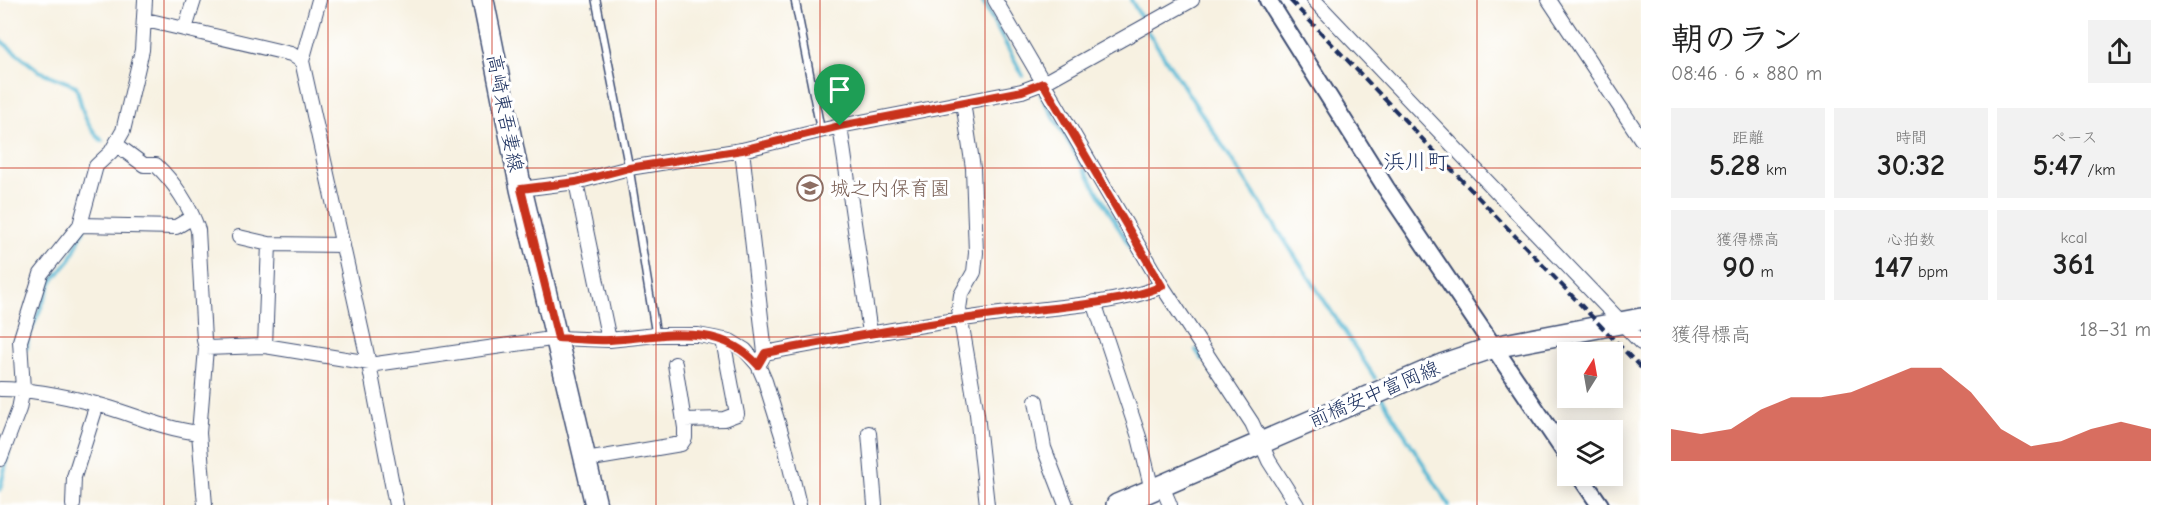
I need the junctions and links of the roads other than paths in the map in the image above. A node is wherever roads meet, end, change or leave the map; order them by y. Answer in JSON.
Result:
{"nodes":[{"id":1,"x":145,"y":0,"type":"edge"},
{"id":2,"x":194,"y":0,"type":"edge"},
{"id":3,"x":319,"y":0,"type":"edge"},
{"id":4,"x":483,"y":0,"type":"edge"},
{"id":5,"x":596,"y":0,"type":"edge"},
{"id":6,"x":795,"y":0,"type":"edge"},
{"id":7,"x":995,"y":0,"type":"edge"},
{"id":8,"x":1192,"y":0,"type":"edge"},
{"id":9,"x":1268,"y":0,"type":"edge"},
{"id":10,"x":1314,"y":0,"type":"edge"},
{"id":11,"x":1549,"y":0,"type":"edge"},
{"id":12,"x":146,"y":20,"type":"junction"},
{"id":13,"x":185,"y":29,"type":"junction"},
{"id":14,"x":302,"y":61,"type":"junction"},
{"id":15,"x":1043,"y":83,"type":"junction"},
{"id":16,"x":963,"y":102,"type":"junction"},
{"id":17,"x":840,"y":126,"type":"junction"},
{"id":18,"x":820,"y":132,"type":"junction"},
{"id":19,"x":1641,"y":140,"type":"edge"},
{"id":20,"x":117,"y":145,"type":"junction"},
{"id":21,"x":742,"y":150,"type":"junction"},
{"id":22,"x":629,"y":168,"type":"junction"},
{"id":23,"x":576,"y":182,"type":"junction"},
{"id":24,"x":521,"y":189,"type":"junction"},
{"id":25,"x":193,"y":217,"type":"junction"},
{"id":26,"x":80,"y":225,"type":"junction"},
{"id":27,"x":239,"y":237,"type":"dead end"},
{"id":28,"x":269,"y":244,"type":"junction"},
{"id":29,"x":343,"y":245,"type":"junction"},
{"id":30,"x":1162,"y":286,"type":"junction"},
{"id":31,"x":1094,"y":302,"type":"junction"},
{"id":32,"x":960,"y":319,"type":"junction"},
{"id":33,"x":1631,"y":321,"type":"edge"},
{"id":34,"x":870,"y":333,"type":"junction"},
{"id":35,"x":656,"y":335,"type":"junction"},
{"id":36,"x":558,"y":338,"type":"junction"},
{"id":37,"x":609,"y":340,"type":"junction"},
{"id":38,"x":723,"y":340,"type":"junction"},
{"id":39,"x":1641,"y":343,"type":"edge"},
{"id":40,"x":264,"y":346,"type":"junction"},
{"id":41,"x":1494,"y":347,"type":"junction"},
{"id":42,"x":206,"y":348,"type":"junction"},
{"id":43,"x":761,"y":359,"type":"junction"},
{"id":44,"x":369,"y":363,"type":"junction"},
{"id":45,"x":675,"y":364,"type":"dead end"},
{"id":46,"x":0,"y":389,"type":"edge"},
{"id":47,"x":23,"y":389,"type":"junction"},
{"id":48,"x":1036,"y":401,"type":"dead end"},
{"id":49,"x":97,"y":404,"type":"junction"},
{"id":50,"x":684,"y":420,"type":"junction"},
{"id":51,"x":199,"y":433,"type":"junction"},
{"id":52,"x":869,"y":433,"type":"dead end"},
{"id":53,"x":1557,"y":441,"type":"edge"},
{"id":54,"x":1261,"y":442,"type":"junction"},
{"id":55,"x":0,"y":459,"type":"edge"},
{"id":56,"x":586,"y":460,"type":"junction"},
{"id":57,"x":1587,"y":486,"type":"edge"},
{"id":58,"x":1161,"y":494,"type":"edge"},
{"id":59,"x":73,"y":505,"type":"edge"},
{"id":60,"x":205,"y":505,"type":"edge"},
{"id":61,"x":396,"y":505,"type":"edge"},
{"id":62,"x":596,"y":505,"type":"edge"},
{"id":63,"x":799,"y":505,"type":"edge"},
{"id":64,"x":875,"y":505,"type":"edge"},
{"id":65,"x":987,"y":505,"type":"edge"},
{"id":66,"x":1066,"y":505,"type":"edge"},
{"id":67,"x":1117,"y":505,"type":"edge"},
{"id":68,"x":1297,"y":505,"type":"edge"},
{"id":69,"x":1600,"y":505,"type":"edge"}],
"edges":[{"from":1,"to":12,"type":"street"},
{"from":2,"to":13,"type":"street"},
{"from":3,"to":14,"type":"street"},
{"from":4,"to":24,"type":"main road","name":"高崎東吾妻線"},
{"from":5,"to":22,"type":"lane"},
{"from":6,"to":18,"type":"lane"},
{"from":7,"to":15,"type":"street"},
{"from":8,"to":15,"type":"street"},
{"from":9,"to":41,"type":"street"},
{"from":10,"to":33,"type":"street"},
{"from":11,"to":19,"type":"street"},
{"from":12,"to":13,"type":"street"},
{"from":12,"to":20,"type":"street"},
{"from":13,"to":14,"type":"street"},
{"from":14,"to":29,"type":"street"},
{"from":15,"to":16,"type":"street"},
{"from":15,"to":30,"type":"street"},
{"from":16,"to":17,"type":"street"},
{"from":16,"to":32,"type":"street"},
{"from":17,"to":18,"type":"street"},
{"from":17,"to":34,"type":"street"},
{"from":18,"to":21,"type":"street"},
{"from":20,"to":25,"type":"street"},
{"from":20,"to":26,"type":"street"},
{"from":21,"to":22,"type":"street"},
{"from":21,"to":43,"type":"street"},
{"from":22,"to":23,"type":"street"},
{"from":22,"to":35,"type":"lane"},
{"from":23,"to":24,"type":"street"},
{"from":23,"to":37,"type":"street"},
{"from":24,"to":36,"type":"main road","name":"高崎東吾妻線"},
{"from":25,"to":26,"type":"street"},
{"from":25,"to":42,"type":"street"},
{"from":26,"to":47,"type":"street"},
{"from":27,"to":28,"type":"street"},
{"from":28,"to":29,"type":"street"},
{"from":28,"to":40,"type":"street"},
{"from":29,"to":44,"type":"street"},
{"from":30,"to":31,"type":"street"},
{"from":30,"to":54,"type":"street"},
{"from":31,"to":32,"type":"street"},
{"from":31,"to":58,"type":"street"},
{"from":32,"to":34,"type":"street"},
{"from":32,"to":65,"type":"street"},
{"from":33,"to":39,"type":"street"},
{"from":33,"to":41,"type":"main road","name":"前橋安中富岡線"},
{"from":34,"to":43,"type":"street"},
{"from":35,"to":37,"type":"street"},
{"from":35,"to":38,"type":"street"},
{"from":36,"to":37,"type":"street"},
{"from":36,"to":44,"type":"street"},
{"from":36,"to":56,"type":"main road","name":"高崎東吾妻線"},
{"from":38,"to":43,"type":"street"},
{"from":38,"to":50,"type":"street"},
{"from":40,"to":42,"type":"street"},
{"from":40,"to":44,"type":"street"},
{"from":41,"to":53,"type":"street"},
{"from":41,"to":54,"type":"main road","name":"前橋安中富岡線"},
{"from":42,"to":51,"type":"street"},
{"from":43,"to":63,"type":"street"},
{"from":44,"to":61,"type":"street"},
{"from":45,"to":50,"type":"street"},
{"from":46,"to":47,"type":"street"},
{"from":47,"to":49,"type":"street"},
{"from":47,"to":55,"type":"street"},
{"from":48,"to":66,"type":"street"},
{"from":49,"to":51,"type":"street"},
{"from":49,"to":59,"type":"street"},
{"from":50,"to":56,"type":"street"},
{"from":51,"to":60,"type":"street"},
{"from":52,"to":64,"type":"street"},
{"from":54,"to":58,"type":"main road","name":"前橋安中富岡線"},
{"from":54,"to":68,"type":"street"},
{"from":56,"to":62,"type":"main road","name":"高崎東吾妻線"},
{"from":57,"to":69,"type":"street"},
{"from":58,"to":67,"type":"main road","name":"前橋安中富岡線"}]}
